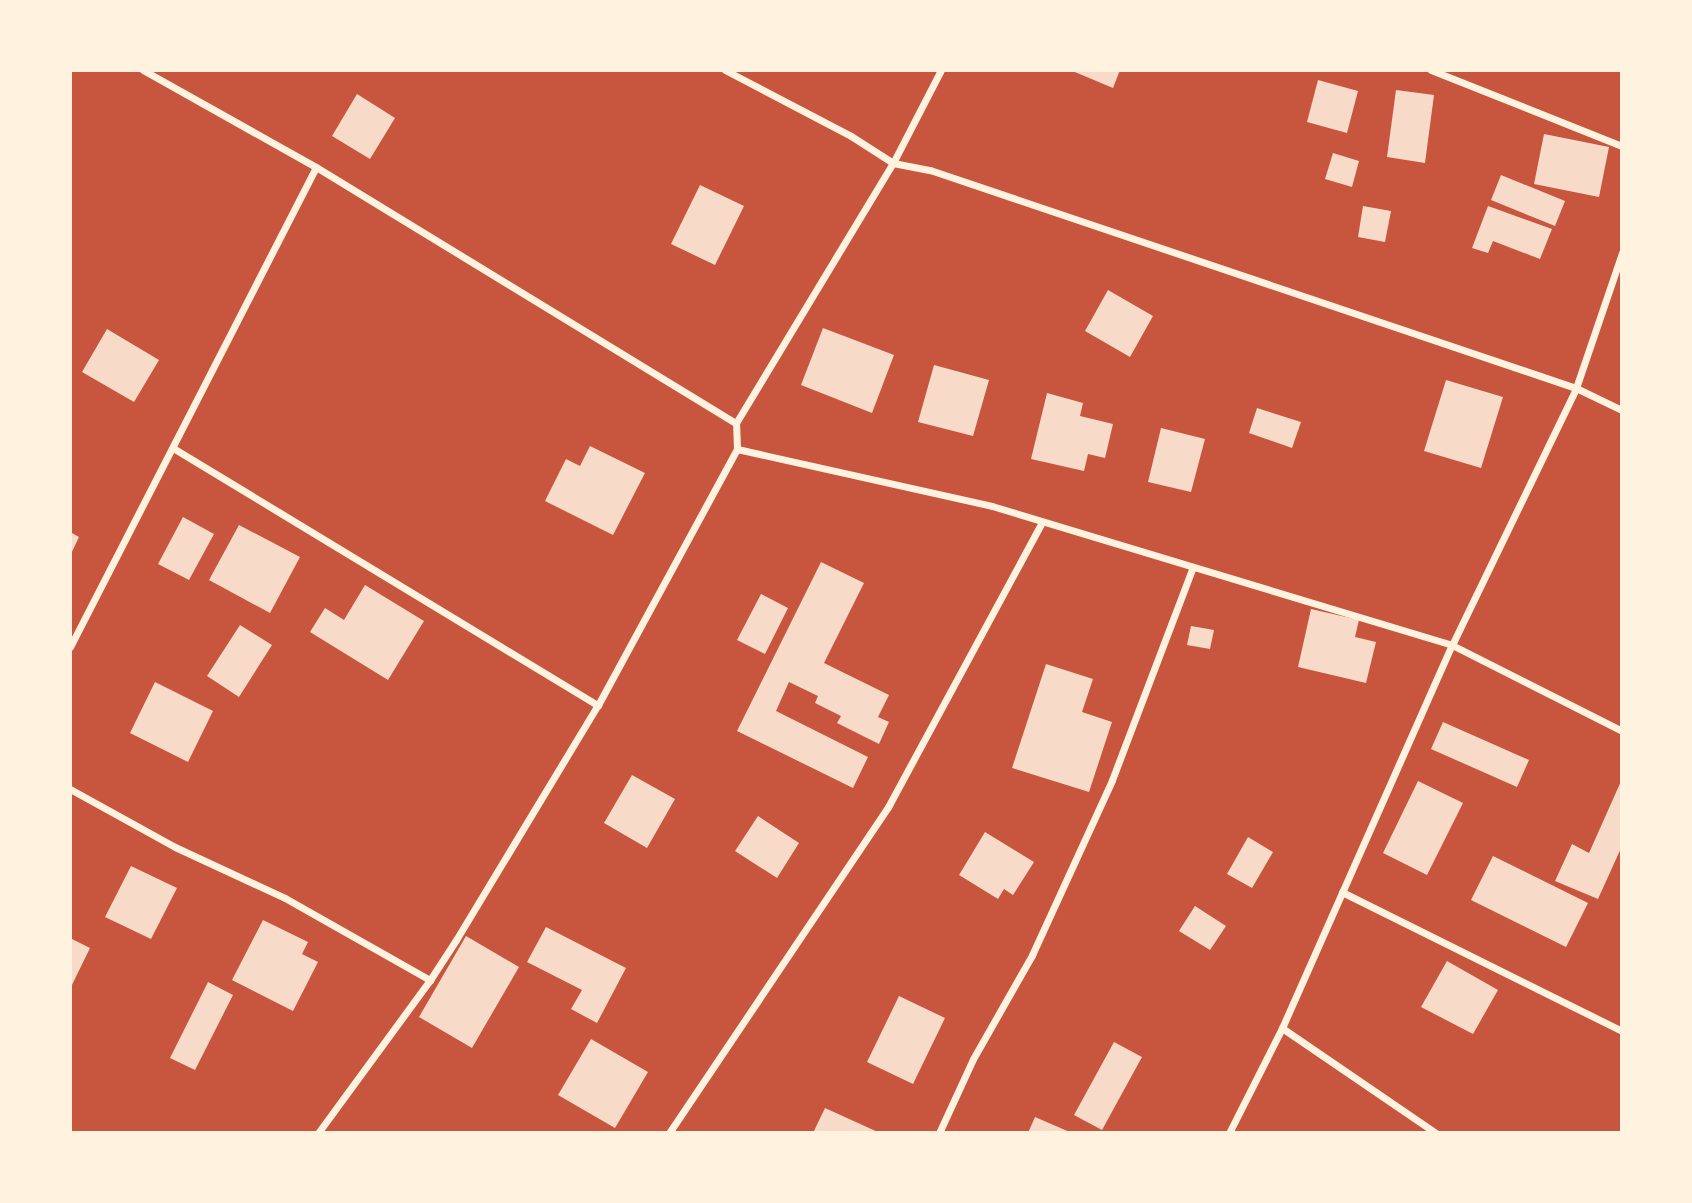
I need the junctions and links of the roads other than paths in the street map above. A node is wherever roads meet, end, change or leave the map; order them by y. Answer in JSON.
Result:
{"nodes":[{"id":1,"x":143,"y":70,"type":"edge"},
{"id":2,"x":725,"y":70,"type":"edge"},
{"id":3,"x":941,"y":70,"type":"edge"},
{"id":4,"x":1431,"y":70,"type":"edge"},
{"id":5,"x":1622,"y":146,"type":"edge"},
{"id":6,"x":893,"y":163,"type":"junction"},
{"id":7,"x":316,"y":167,"type":"junction"},
{"id":8,"x":1622,"y":253,"type":"edge"},
{"id":9,"x":1576,"y":388,"type":"junction"},
{"id":10,"x":1622,"y":410,"type":"edge"},
{"id":11,"x":736,"y":423,"type":"junction"},
{"id":12,"x":173,"y":448,"type":"junction"},
{"id":13,"x":737,"y":449,"type":"junction"},
{"id":14,"x":1042,"y":522,"type":"junction"},
{"id":15,"x":1193,"y":567,"type":"junction"},
{"id":16,"x":1452,"y":645,"type":"junction"},
{"id":17,"x":70,"y":646,"type":"edge"},
{"id":18,"x":598,"y":705,"type":"junction"},
{"id":19,"x":1622,"y":731,"type":"edge"},
{"id":20,"x":70,"y":789,"type":"edge"},
{"id":21,"x":1342,"y":892,"type":"junction"},
{"id":22,"x":430,"y":980,"type":"junction"},
{"id":23,"x":1282,"y":1028,"type":"junction"},
{"id":24,"x":1622,"y":1031,"type":"edge"},
{"id":25,"x":318,"y":1133,"type":"edge"},
{"id":26,"x":669,"y":1133,"type":"edge"},
{"id":27,"x":939,"y":1133,"type":"edge"},
{"id":28,"x":1228,"y":1133,"type":"edge"},
{"id":29,"x":1436,"y":1133,"type":"edge"}],
"edges":[{"from":1,"to":7,"type":"street"},
{"from":2,"to":6,"type":"street"},
{"from":3,"to":6,"type":"street"},
{"from":4,"to":5,"type":"street"},
{"from":6,"to":9,"type":"street"},
{"from":6,"to":11,"type":"street"},
{"from":7,"to":11,"type":"street"},
{"from":7,"to":12,"type":"street"},
{"from":8,"to":9,"type":"street"},
{"from":9,"to":10,"type":"street"},
{"from":9,"to":16,"type":"street"},
{"from":11,"to":13,"type":"street"},
{"from":12,"to":17,"type":"street"},
{"from":12,"to":18,"type":"street"},
{"from":13,"to":14,"type":"street"},
{"from":13,"to":18,"type":"street"},
{"from":14,"to":15,"type":"street"},
{"from":14,"to":26,"type":"street"},
{"from":15,"to":16,"type":"street"},
{"from":15,"to":27,"type":"street"},
{"from":16,"to":19,"type":"street"},
{"from":16,"to":21,"type":"street"},
{"from":18,"to":22,"type":"street"},
{"from":20,"to":22,"type":"street"},
{"from":21,"to":23,"type":"street"},
{"from":21,"to":24,"type":"street"},
{"from":22,"to":25,"type":"street"},
{"from":23,"to":28,"type":"street"},
{"from":23,"to":29,"type":"street"}]}
